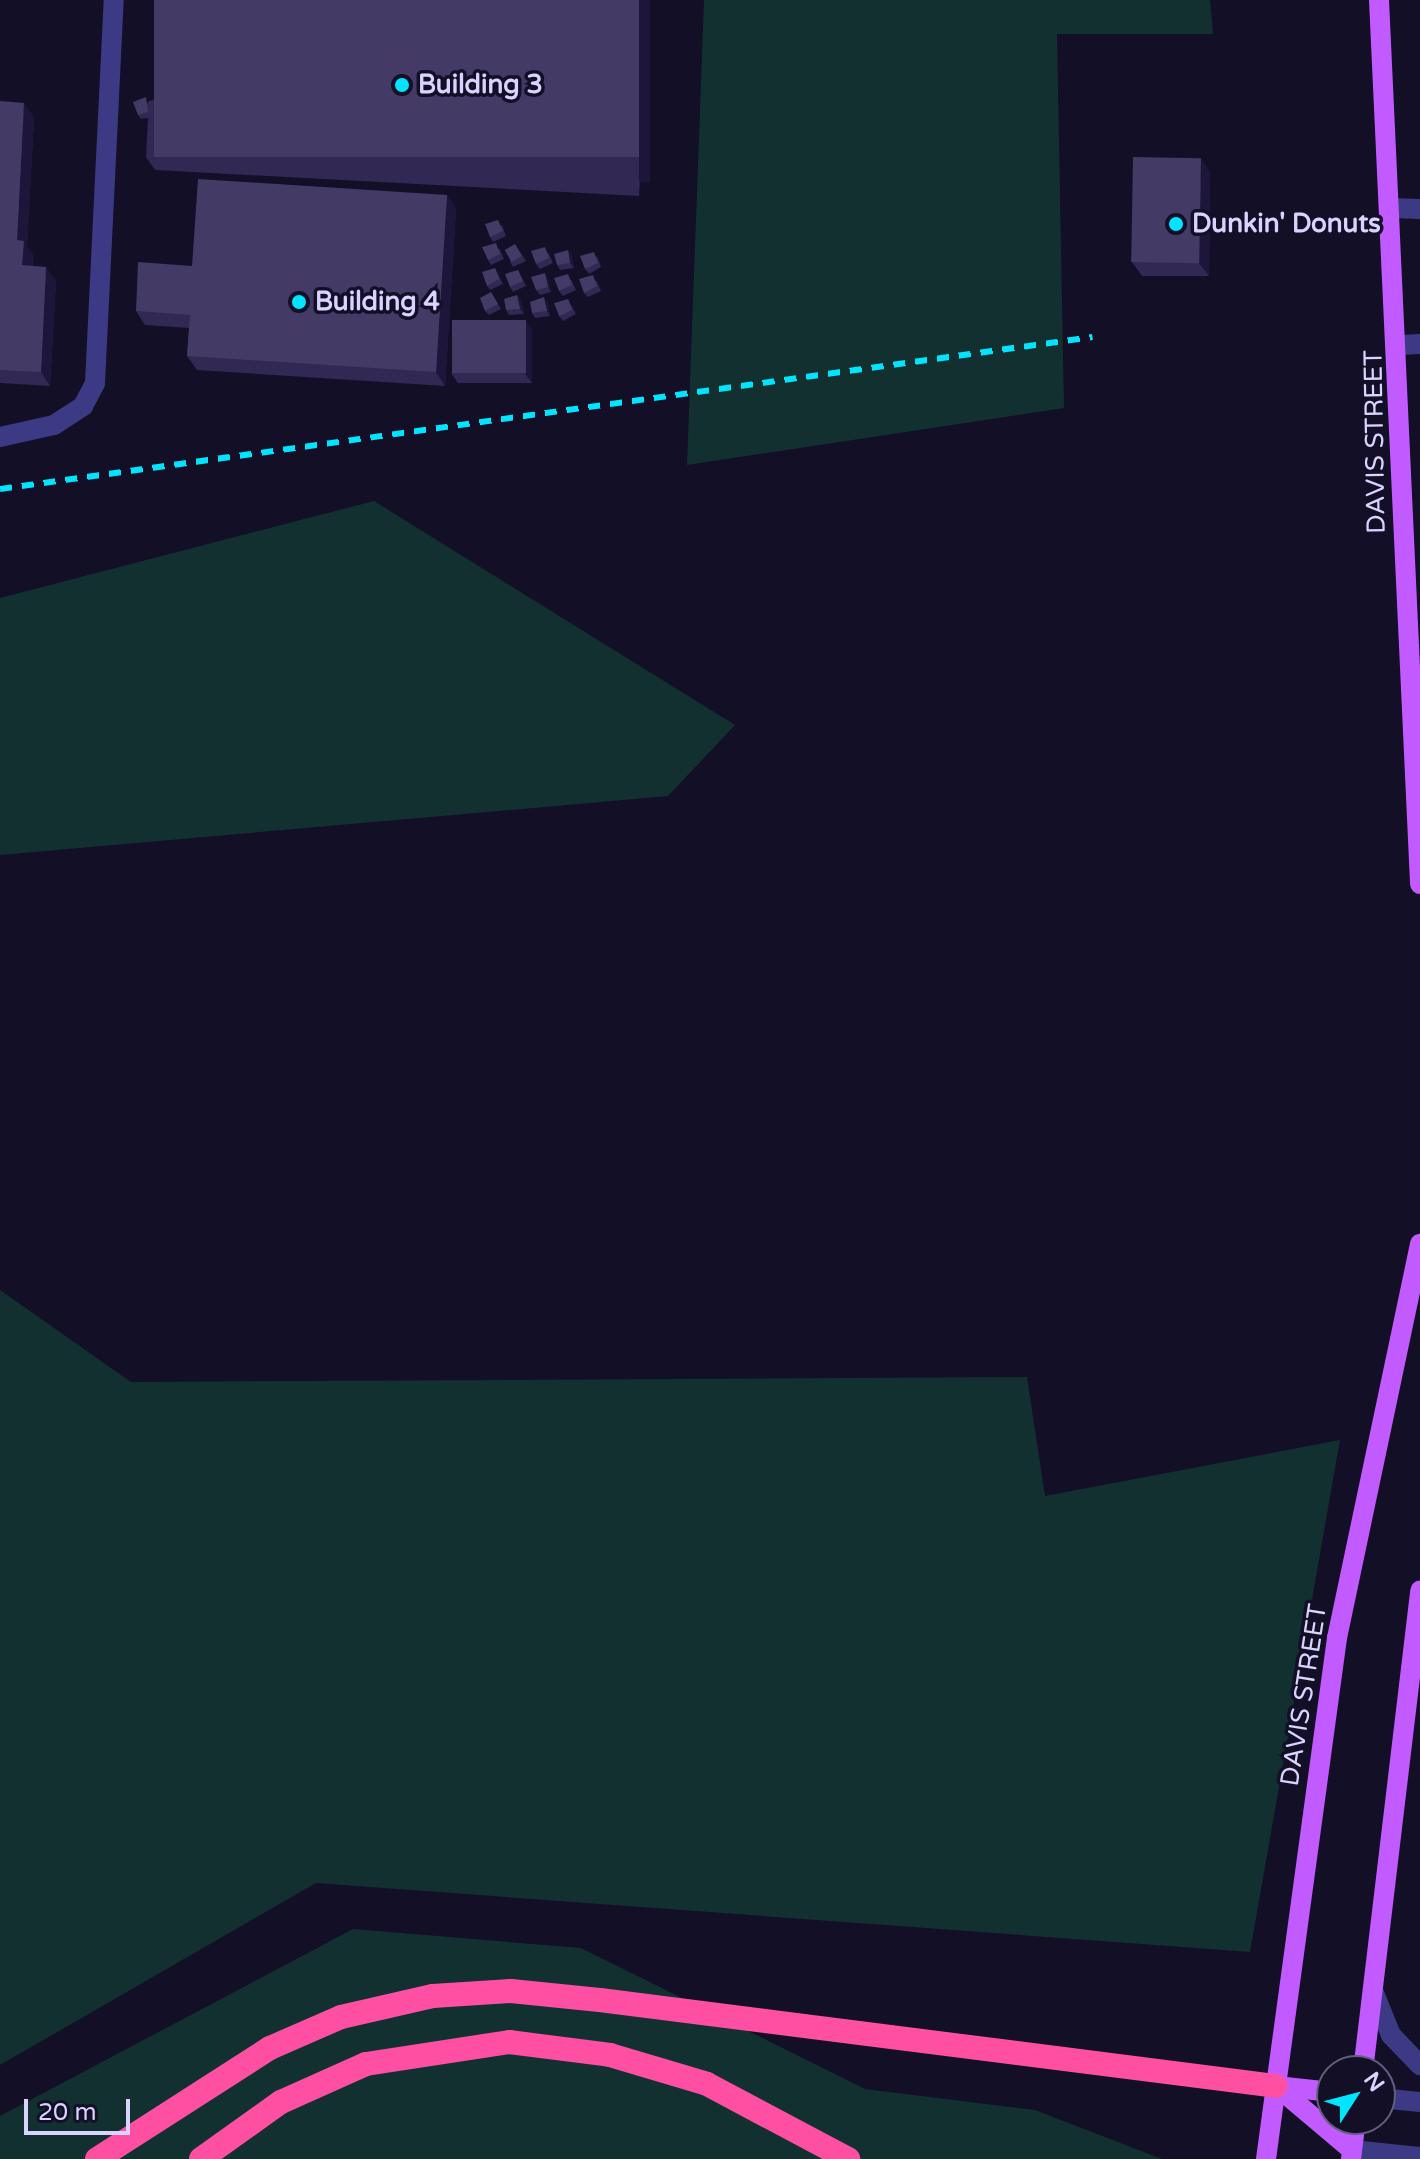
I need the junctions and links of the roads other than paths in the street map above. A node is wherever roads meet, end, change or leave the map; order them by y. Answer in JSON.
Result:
{"nodes":[{"id":1,"x":114,"y":0,"type":"edge"},
{"id":2,"x":1379,"y":0,"type":"edge"},
{"id":3,"x":1391,"y":208,"type":"junction"},
{"id":4,"x":1420,"y":209,"type":"edge"},
{"id":5,"x":1410,"y":345,"type":"edge"},
{"id":6,"x":0,"y":437,"type":"edge"},
{"id":7,"x":1416,"y":752,"type":"edge"},
{"id":8,"x":1420,"y":884,"type":"edge"},
{"id":9,"x":1420,"y":1244,"type":"edge"},
{"id":10,"x":1420,"y":1590,"type":"edge"},
{"id":11,"x":1374,"y":1993,"type":"junction"},
{"id":12,"x":1365,"y":2055,"type":"edge"},
{"id":13,"x":1420,"y":2065,"type":"edge"},
{"id":14,"x":1276,"y":2086,"type":"junction"},
{"id":15,"x":1316,"y":2090,"type":"edge"},
{"id":16,"x":1396,"y":2100,"type":"edge"},
{"id":17,"x":1420,"y":2102,"type":"edge"},
{"id":18,"x":1354,"y":2135,"type":"edge"},
{"id":19,"x":1351,"y":2155,"type":"edge"},
{"id":20,"x":1420,"y":2157,"type":"edge"},
{"id":21,"x":97,"y":2159,"type":"edge"},
{"id":22,"x":201,"y":2159,"type":"edge"},
{"id":23,"x":848,"y":2159,"type":"edge"},
{"id":24,"x":1266,"y":2159,"type":"edge"}],
"edges":[{"from":1,"to":6,"type":"street"},
{"from":2,"to":3,"type":"main road","name":"DAVIS STREET"},
{"from":3,"to":4,"type":"street"},
{"from":3,"to":5,"type":"main road","name":"DAVIS STREET"},
{"from":5,"to":7,"type":"main road","name":"DAVIS STREET"},
{"from":7,"to":8,"type":"main road","name":"DAVIS STREET"},
{"from":9,"to":14,"type":"main road","name":"DAVIS STREET"},
{"from":10,"to":11,"type":"main road"},
{"from":11,"to":12,"type":"main road"},
{"from":11,"to":13,"type":"street"},
{"from":14,"to":15,"type":"main road"},
{"from":14,"to":19,"type":"main road"},
{"from":14,"to":21,"type":"highway"},
{"from":14,"to":24,"type":"main road","name":"DAVIS STREET"},
{"from":16,"to":17,"type":"street"},
{"from":18,"to":19,"type":"main road"},
{"from":19,"to":20,"type":"street"},
{"from":22,"to":23,"type":"highway"}]}
